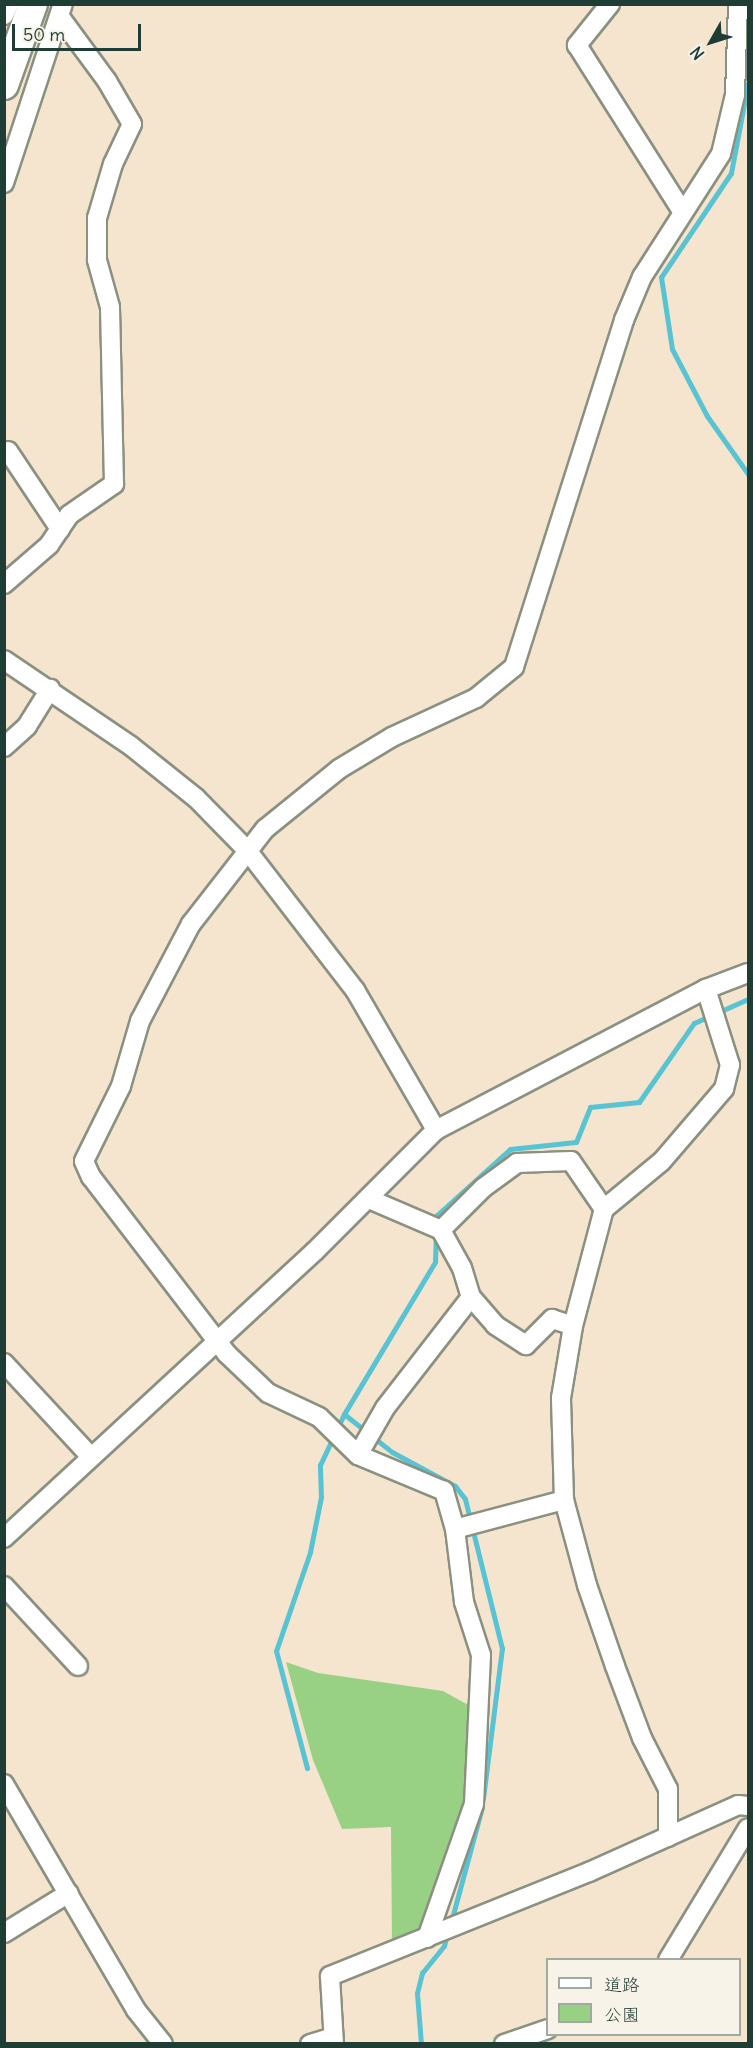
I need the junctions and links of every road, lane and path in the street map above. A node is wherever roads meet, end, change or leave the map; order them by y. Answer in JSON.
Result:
{"nodes":[{"id":1,"x":9,"y":4,"type":"edge"},
{"id":2,"x":33,"y":4,"type":"edge"},
{"id":3,"x":610,"y":4,"type":"edge"},
{"id":4,"x":738,"y":4,"type":"edge"},
{"id":5,"x":62,"y":11,"type":"edge"},
{"id":6,"x":4,"y":15,"type":"edge"},
{"id":7,"x":4,"y":85,"type":"edge"},
{"id":8,"x":4,"y":183,"type":"edge"},
{"id":9,"x":682,"y":211,"type":"junction"},
{"id":10,"x":8,"y":451,"type":"dead end"},
{"id":11,"x":60,"y":529,"type":"junction"},
{"id":12,"x":4,"y":584,"type":"edge"},
{"id":13,"x":4,"y":660,"type":"edge"},
{"id":14,"x":50,"y":689,"type":"junction"},
{"id":15,"x":4,"y":747,"type":"edge"},
{"id":16,"x":247,"y":850,"type":"junction"},
{"id":17,"x":748,"y":974,"type":"edge"},
{"id":18,"x":706,"y":989,"type":"junction"},
{"id":19,"x":436,"y":1130,"type":"junction"},
{"id":20,"x":369,"y":1199,"type":"junction"},
{"id":21,"x":604,"y":1209,"type":"junction"},
{"id":22,"x":441,"y":1230,"type":"junction"},
{"id":23,"x":471,"y":1297,"type":"junction"},
{"id":24,"x":573,"y":1326,"type":"junction"},
{"id":25,"x":218,"y":1338,"type":"junction"},
{"id":26,"x":4,"y":1364,"type":"edge"},
{"id":27,"x":358,"y":1455,"type":"junction"},
{"id":28,"x":91,"y":1457,"type":"junction"},
{"id":29,"x":564,"y":1500,"type":"junction"},
{"id":30,"x":455,"y":1529,"type":"junction"},
{"id":31,"x":4,"y":1538,"type":"edge"},
{"id":32,"x":4,"y":1586,"type":"edge"},
{"id":33,"x":78,"y":1666,"type":"dead end"},
{"id":34,"x":4,"y":1784,"type":"edge"},
{"id":35,"x":748,"y":1806,"type":"edge"},
{"id":36,"x":748,"y":1828,"type":"edge"},
{"id":37,"x":668,"y":1837,"type":"junction"},
{"id":38,"x":69,"y":1893,"type":"junction"},
{"id":39,"x":4,"y":1933,"type":"edge"},
{"id":40,"x":427,"y":1938,"type":"junction"},
{"id":41,"x":669,"y":1958,"type":"edge"},
{"id":42,"x":546,"y":2030,"type":"edge"},
{"id":43,"x":334,"y":2040,"type":"edge"},
{"id":44,"x":163,"y":2043,"type":"edge"},
{"id":45,"x":310,"y":2043,"type":"edge"},
{"id":46,"x":504,"y":2043,"type":"edge"}],
"edges":[{"from":1,"to":6,"type":"street"},
{"from":2,"to":7,"type":"main road"},
{"from":3,"to":9,"type":"street"},
{"from":4,"to":9,"type":"street"},
{"from":5,"to":8,"type":"street"},
{"from":5,"to":11,"type":"street"},
{"from":9,"to":16,"type":"street"},
{"from":10,"to":11,"type":"street"},
{"from":11,"to":12,"type":"street"},
{"from":13,"to":14,"type":"street"},
{"from":14,"to":15,"type":"street"},
{"from":14,"to":16,"type":"street"},
{"from":16,"to":19,"type":"street"},
{"from":16,"to":25,"type":"street"},
{"from":17,"to":18,"type":"street"},
{"from":18,"to":19,"type":"street"},
{"from":18,"to":21,"type":"street"},
{"from":19,"to":20,"type":"street"},
{"from":20,"to":22,"type":"street"},
{"from":20,"to":25,"type":"street"},
{"from":21,"to":22,"type":"street"},
{"from":21,"to":24,"type":"street"},
{"from":22,"to":23,"type":"street"},
{"from":23,"to":24,"type":"street"},
{"from":23,"to":27,"type":"street"},
{"from":24,"to":29,"type":"street"},
{"from":25,"to":27,"type":"street"},
{"from":25,"to":28,"type":"street"},
{"from":26,"to":28,"type":"street"},
{"from":27,"to":30,"type":"street"},
{"from":28,"to":31,"type":"street"},
{"from":29,"to":30,"type":"street"},
{"from":29,"to":37,"type":"street"},
{"from":30,"to":40,"type":"street"},
{"from":32,"to":33,"type":"street"},
{"from":34,"to":38,"type":"street"},
{"from":35,"to":37,"type":"street"},
{"from":36,"to":41,"type":"street"},
{"from":37,"to":40,"type":"street"},
{"from":38,"to":39,"type":"street"},
{"from":38,"to":44,"type":"street"},
{"from":40,"to":43,"type":"street"},
{"from":42,"to":46,"type":"street"},
{"from":43,"to":45,"type":"street"}]}
